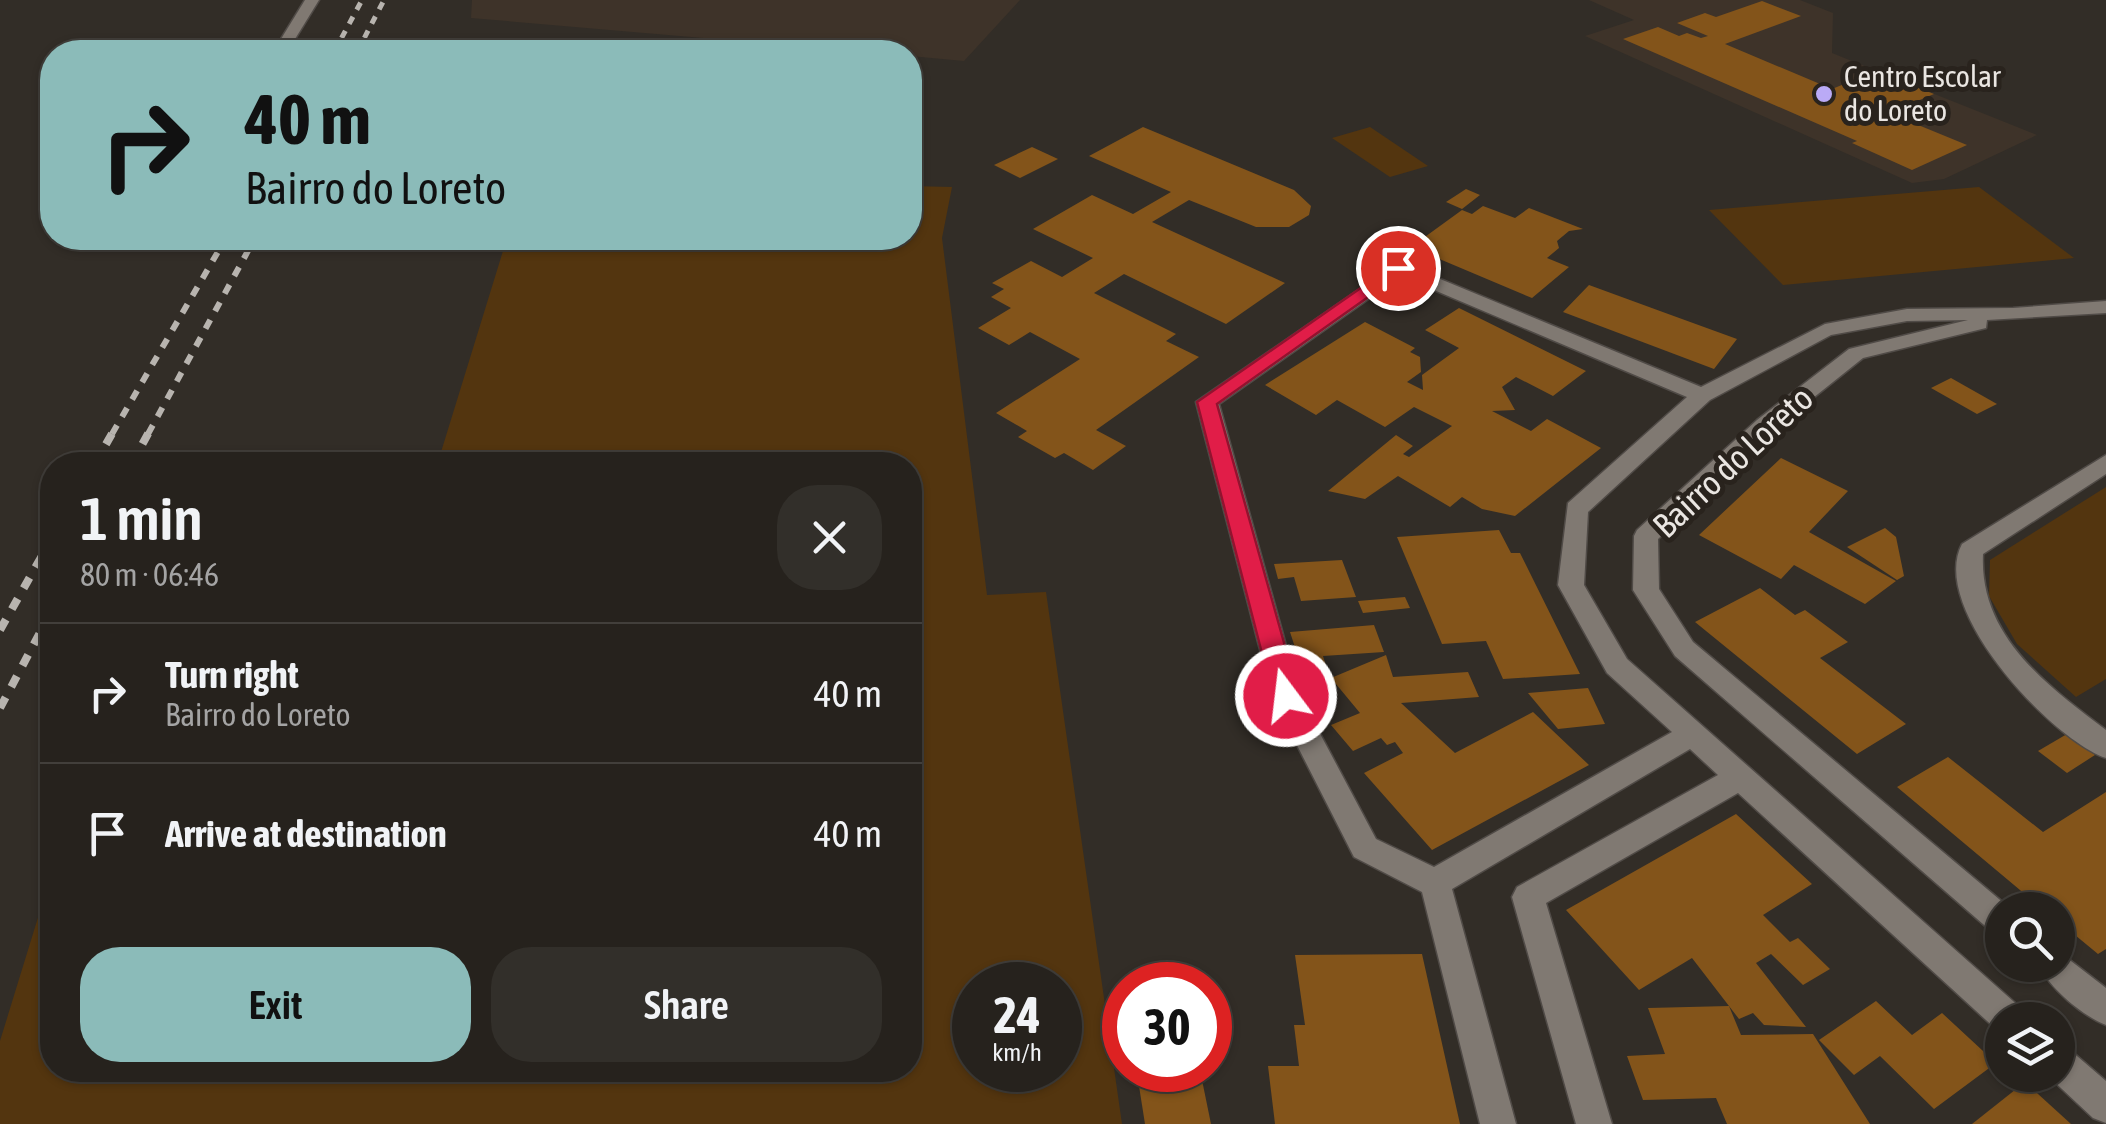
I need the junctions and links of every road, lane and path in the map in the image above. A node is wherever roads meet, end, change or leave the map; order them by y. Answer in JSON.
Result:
{"nodes":[{"id":1,"x":312,"y":0,"type":"edge"},
{"id":2,"x":287,"y":40,"type":"edge"},
{"id":3,"x":2106,"y":307,"type":"edge"},
{"id":4,"x":2013,"y":314,"type":"junction"},
{"id":5,"x":1702,"y":395,"type":"junction"},
{"id":6,"x":2106,"y":463,"type":"edge"},
{"id":7,"x":1691,"y":735,"type":"junction"},
{"id":8,"x":2106,"y":746,"type":"edge"},
{"id":9,"x":1738,"y":778,"type":"junction"},
{"id":10,"x":1435,"y":883,"type":"junction"},
{"id":11,"x":1985,"y":906,"type":"edge"},
{"id":12,"x":2075,"y":982,"type":"edge"},
{"id":13,"x":1990,"y":1002,"type":"edge"},
{"id":14,"x":2106,"y":1009,"type":"edge"},
{"id":15,"x":2075,"y":1077,"type":"edge"},
{"id":16,"x":2106,"y":1105,"type":"edge"},
{"id":17,"x":1498,"y":1124,"type":"edge"},
{"id":18,"x":1594,"y":1124,"type":"edge"}],
"edges":[{"from":1,"to":2,"type":"street"},
{"from":3,"to":4,"type":"street"},
{"from":4,"to":5,"type":"street","name":"Bairro do Loreto"},
{"from":4,"to":11,"type":"street","name":"Bairro do Loreto"},
{"from":5,"to":7,"type":"street","name":"Bairro do Loreto"},
{"from":5,"to":10,"type":"street","name":"Bairro do Loreto"},
{"from":6,"to":8,"type":"street"},
{"from":7,"to":9,"type":"street","name":"Bairro do Loreto"},
{"from":7,"to":10,"type":"street"},
{"from":9,"to":13,"type":"street","name":"Bairro do Loreto"},
{"from":9,"to":18,"type":"street"},
{"from":10,"to":17,"type":"street"},
{"from":12,"to":14,"type":"street"},
{"from":15,"to":16,"type":"street"}]}
